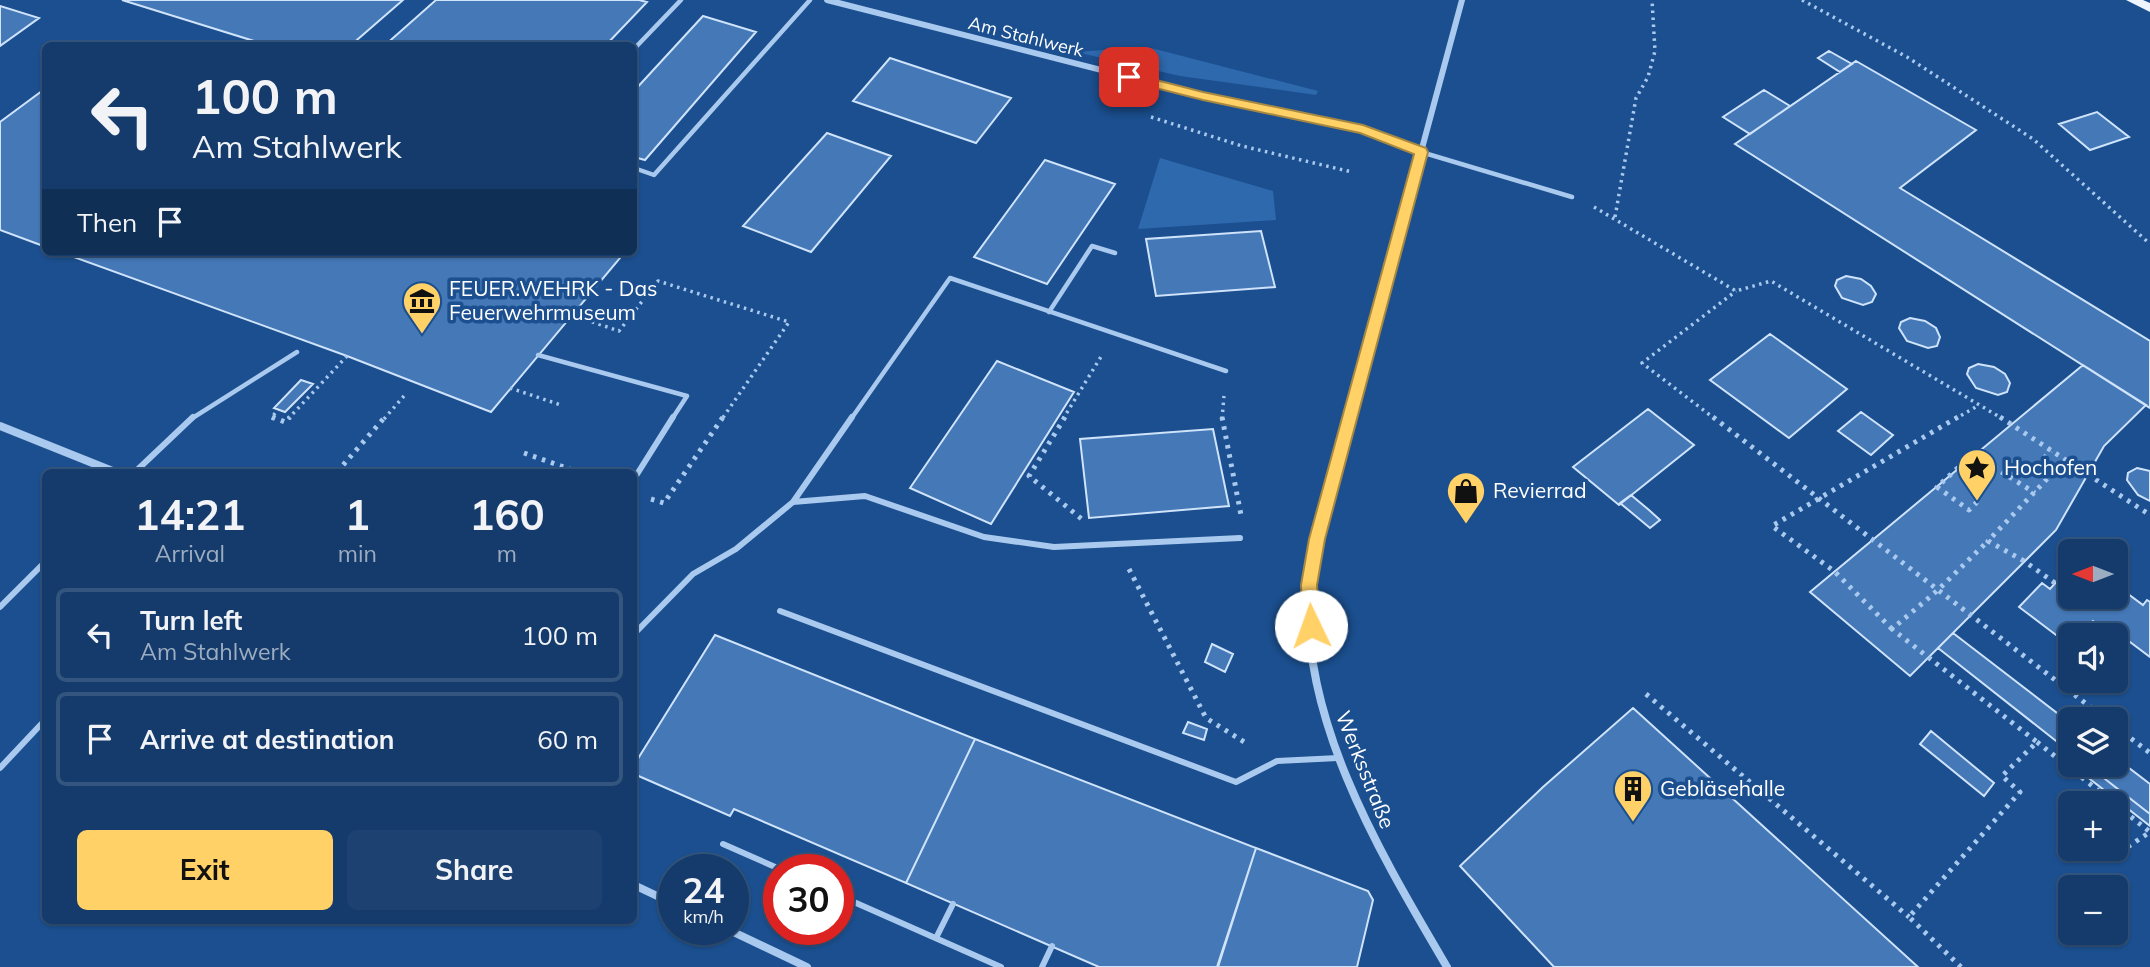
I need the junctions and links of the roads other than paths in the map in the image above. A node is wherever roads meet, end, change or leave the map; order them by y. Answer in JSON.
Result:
{"nodes":[{"id":1,"x":681,"y":0,"type":"edge"},
{"id":2,"x":810,"y":0,"type":"edge"},
{"id":3,"x":827,"y":0,"type":"edge"},
{"id":4,"x":1462,"y":0,"type":"edge"},
{"id":5,"x":2132,"y":0,"type":"edge"},
{"id":6,"x":2150,"y":8,"type":"edge"},
{"id":7,"x":637,"y":46,"type":"edge"},
{"id":8,"x":1421,"y":152,"type":"junction"},
{"id":9,"x":637,"y":169,"type":"edge"},
{"id":10,"x":1572,"y":197,"type":"road end"},
{"id":11,"x":1115,"y":253,"type":"dead end"},
{"id":12,"x":1049,"y":312,"type":"junction"},
{"id":13,"x":297,"y":352,"type":"dead end"},
{"id":14,"x":538,"y":355,"type":"dead end"},
{"id":15,"x":1226,"y":371,"type":"road end"},
{"id":16,"x":0,"y":426,"type":"edge"},
{"id":17,"x":107,"y":469,"type":"edge"},
{"id":18,"x":138,"y":469,"type":"edge"},
{"id":19,"x":637,"y":474,"type":"edge"},
{"id":20,"x":793,"y":502,"type":"junction"},
{"id":21,"x":1240,"y":538,"type":"road end"},
{"id":22,"x":42,"y":565,"type":"edge"},
{"id":23,"x":0,"y":607,"type":"edge"},
{"id":24,"x":780,"y":611,"type":"dead end"},
{"id":25,"x":637,"y":631,"type":"edge"},
{"id":26,"x":42,"y":723,"type":"edge"},
{"id":27,"x":1338,"y":758,"type":"junction"},
{"id":28,"x":0,"y":768,"type":"edge"},
{"id":29,"x":723,"y":844,"type":"dead end"},
{"id":30,"x":763,"y":862,"type":"edge"},
{"id":31,"x":637,"y":886,"type":"edge"},
{"id":32,"x":658,"y":896,"type":"edge"},
{"id":33,"x":854,"y":902,"type":"edge"},
{"id":34,"x":954,"y":904,"type":"dead end"},
{"id":35,"x":936,"y":938,"type":"junction"},
{"id":36,"x":749,"y":939,"type":"edge"},
{"id":37,"x":1052,"y":946,"type":"dead end"},
{"id":38,"x":984,"y":963,"type":"edge"},
{"id":39,"x":807,"y":967,"type":"edge"},
{"id":40,"x":1002,"y":967,"type":"edge"},
{"id":41,"x":1042,"y":967,"type":"edge"},
{"id":42,"x":1447,"y":967,"type":"edge"}],
"edges":[{"from":1,"to":7,"type":"lane"},
{"from":2,"to":9,"type":"lane"},
{"from":3,"to":8,"type":"street","name":"Am Stahlwerk"},
{"from":4,"to":8,"type":"street","name":"Werksstraße"},
{"from":5,"to":6,"type":"main road"},
{"from":8,"to":10,"type":"lane"},
{"from":8,"to":27,"type":"street","name":"Werksstraße"},
{"from":11,"to":12,"type":"lane"},
{"from":12,"to":15,"type":"lane"},
{"from":12,"to":20,"type":"lane"},
{"from":13,"to":18,"type":"lane"},
{"from":14,"to":19,"type":"lane"},
{"from":16,"to":17,"type":"street"},
{"from":20,"to":21,"type":"lane"},
{"from":20,"to":25,"type":"lane"},
{"from":22,"to":23,"type":"lane"},
{"from":24,"to":27,"type":"lane"},
{"from":26,"to":28,"type":"lane"},
{"from":27,"to":42,"type":"street","name":"Werksstraße"},
{"from":29,"to":30,"type":"lane"},
{"from":31,"to":32,"type":"street"},
{"from":33,"to":35,"type":"lane"},
{"from":34,"to":35,"type":"lane"},
{"from":35,"to":38,"type":"lane"},
{"from":36,"to":39,"type":"street"},
{"from":37,"to":41,"type":"lane"},
{"from":38,"to":40,"type":"lane"}]}
